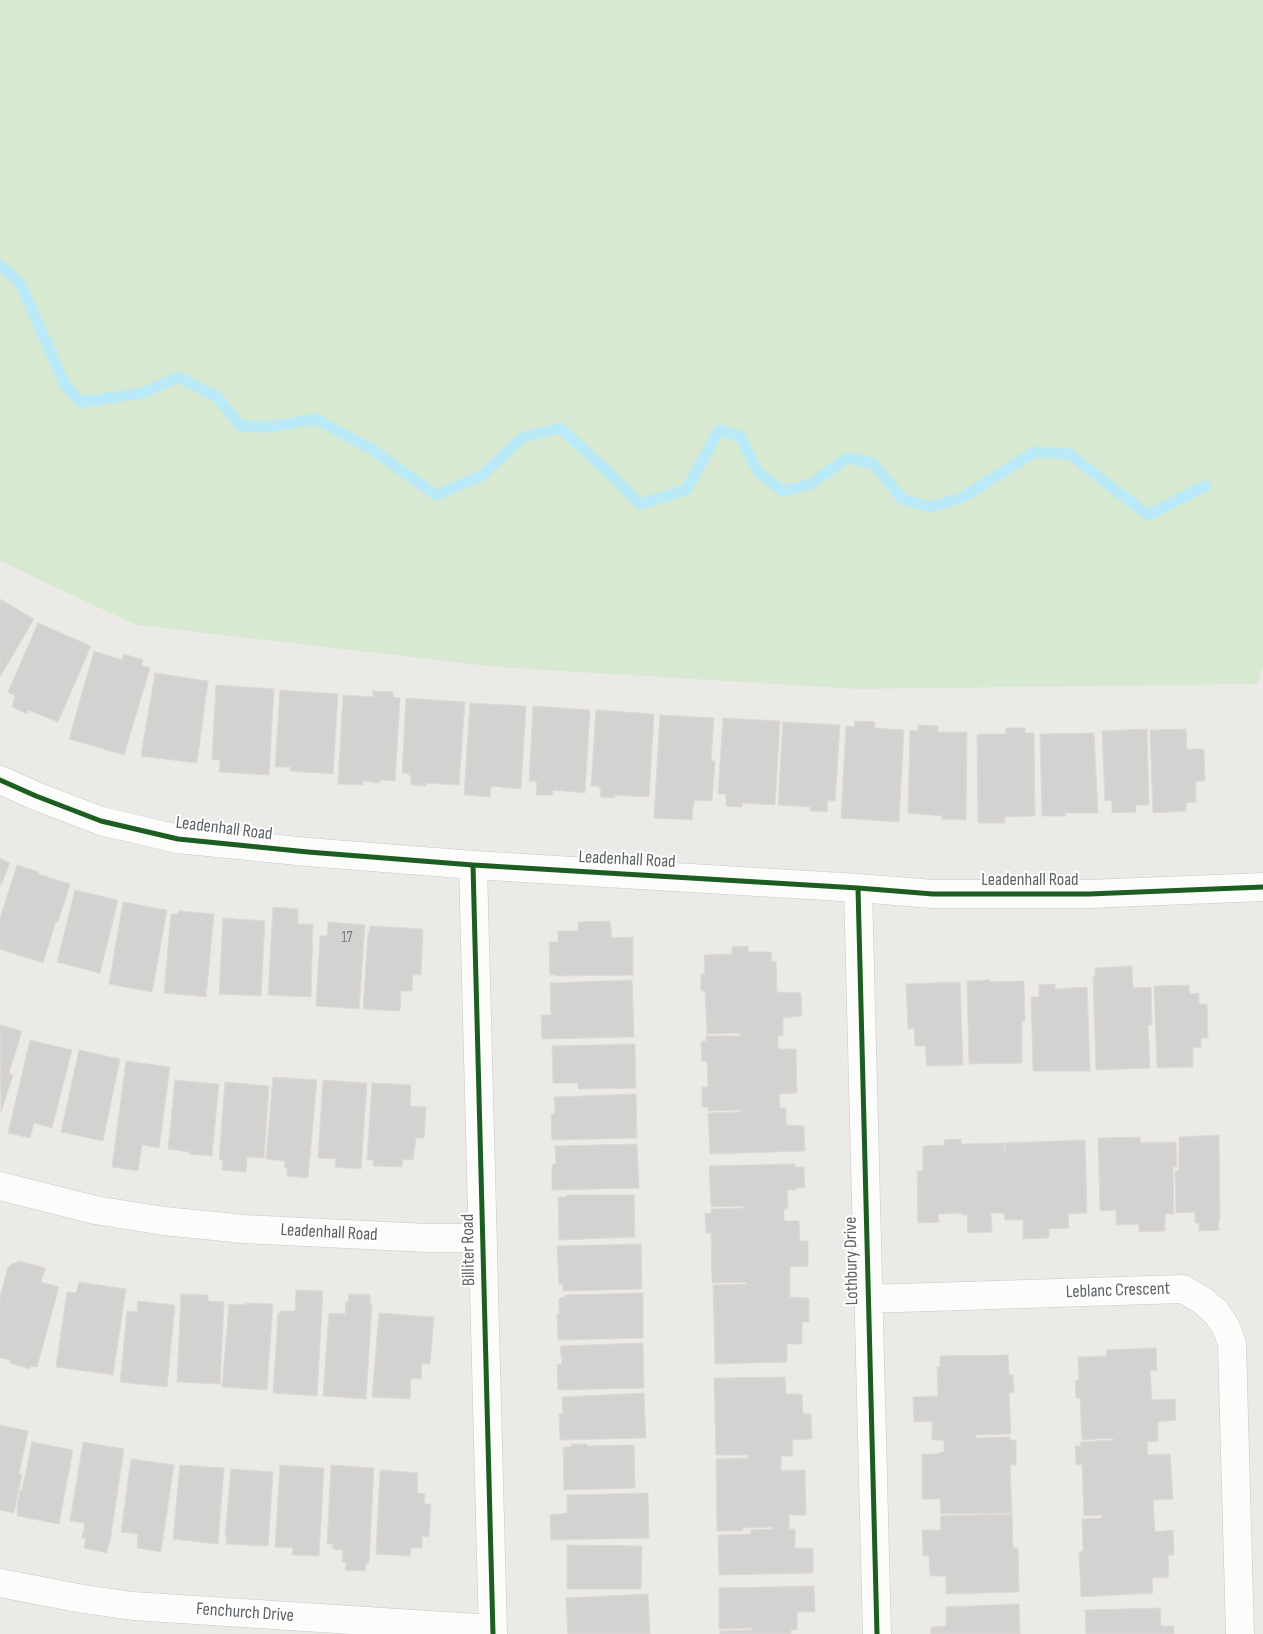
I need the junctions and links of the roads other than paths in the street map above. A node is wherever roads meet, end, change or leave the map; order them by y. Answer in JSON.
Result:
{"nodes":[{"id":1,"x":0,"y":780,"type":"edge"},
{"id":2,"x":473,"y":865,"type":"junction"},
{"id":3,"x":1263,"y":887,"type":"edge"},
{"id":4,"x":858,"y":888,"type":"junction"},
{"id":5,"x":0,"y":1186,"type":"edge"},
{"id":6,"x":483,"y":1238,"type":"junction"},
{"id":7,"x":867,"y":1299,"type":"junction"},
{"id":8,"x":0,"y":1583,"type":"edge"},
{"id":9,"x":493,"y":1631,"type":"edge"},
{"id":10,"x":876,"y":1634,"type":"edge"},
{"id":11,"x":1240,"y":1634,"type":"edge"}],
"edges":[{"from":1,"to":2,"type":"street","name":"Leadenhall Road"},
{"from":2,"to":4,"type":"street","name":"Leadenhall Road"},
{"from":2,"to":6,"type":"street","name":"Billiter Road"},
{"from":3,"to":4,"type":"street","name":"Leadenhall Road"},
{"from":4,"to":7,"type":"street","name":"Lothbury Drive"},
{"from":5,"to":6,"type":"street","name":"Leadenhall Road"},
{"from":6,"to":9,"type":"street","name":"Billiter Road"},
{"from":7,"to":10,"type":"street","name":"Lothbury Drive"},
{"from":7,"to":11,"type":"street","name":"Leblanc Crescent"},
{"from":8,"to":9,"type":"street","name":"Fenchurch Drive"}]}
